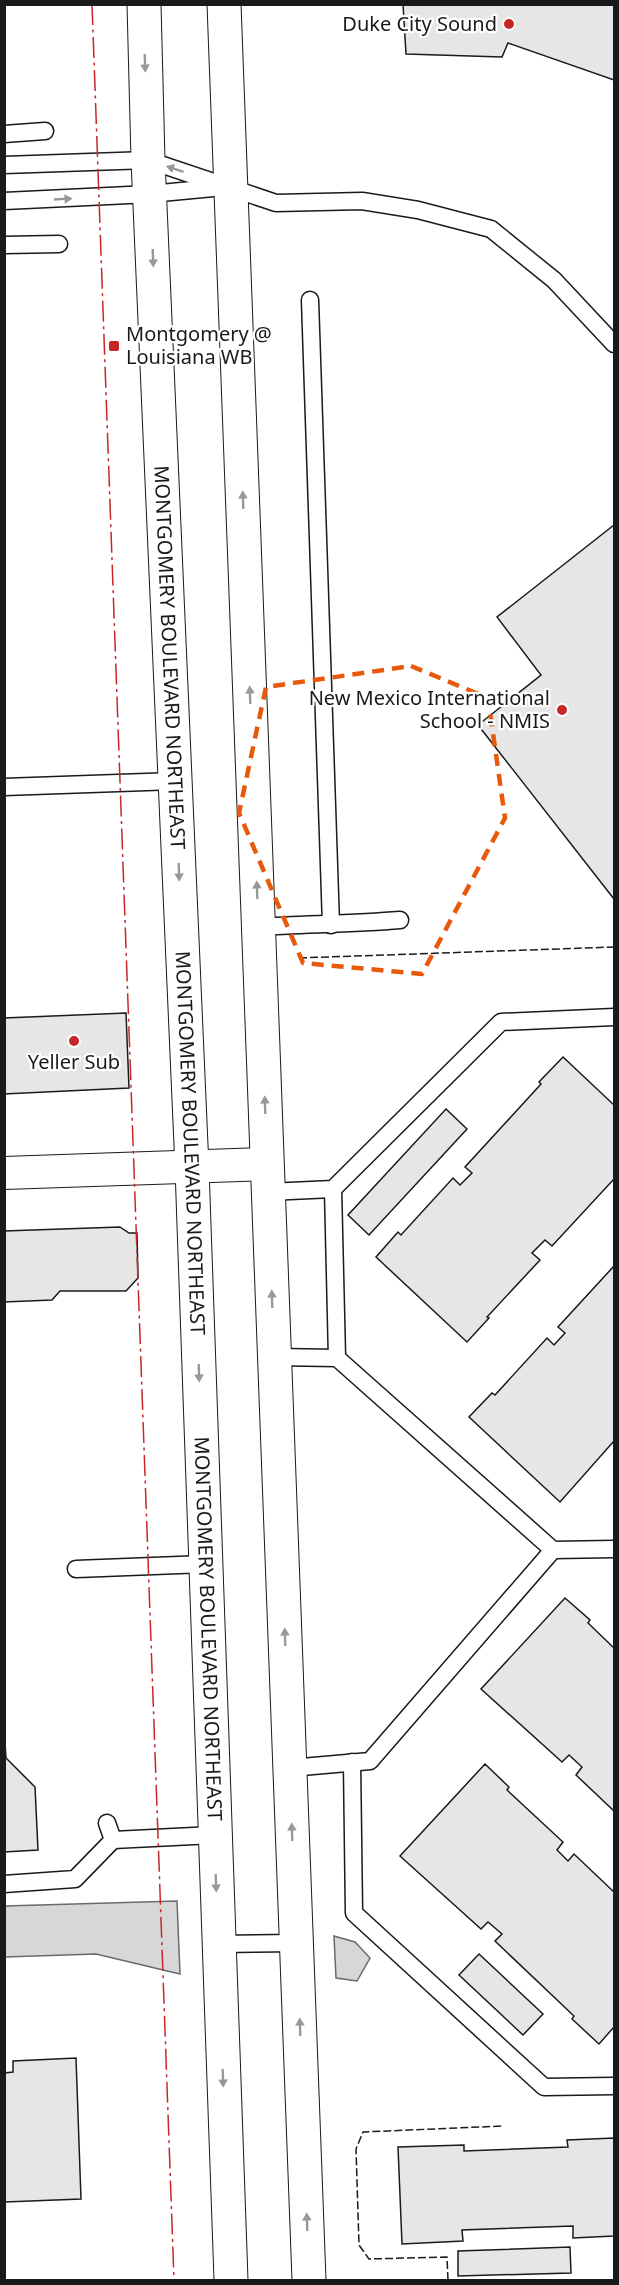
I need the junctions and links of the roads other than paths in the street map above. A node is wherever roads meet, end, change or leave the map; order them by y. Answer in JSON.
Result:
{"nodes":[{"id":1,"x":144,"y":4,"type":"edge"},
{"id":2,"x":224,"y":4,"type":"edge"},
{"id":3,"x":45,"y":131,"type":"dead end"},
{"id":4,"x":4,"y":134,"type":"edge"},
{"id":5,"x":148,"y":160,"type":"junction"},
{"id":6,"x":4,"y":165,"type":"edge"},
{"id":7,"x":231,"y":187,"type":"junction"},
{"id":8,"x":150,"y":194,"type":"junction"},
{"id":9,"x":4,"y":201,"type":"edge"},
{"id":10,"x":58,"y":244,"type":"dead end"},
{"id":11,"x":4,"y":245,"type":"edge"},
{"id":12,"x":310,"y":300,"type":"dead end"},
{"id":13,"x":615,"y":344,"type":"edge"},
{"id":14,"x":175,"y":782,"type":"junction"},
{"id":15,"x":4,"y":787,"type":"edge"},
{"id":16,"x":400,"y":920,"type":"dead end"},
{"id":17,"x":331,"y":925,"type":"junction"},
{"id":18,"x":258,"y":927,"type":"junction"},
{"id":19,"x":615,"y":1017,"type":"edge"},
{"id":20,"x":192,"y":1168,"type":"junction"},
{"id":21,"x":4,"y":1173,"type":"edge"},
{"id":22,"x":267,"y":1178,"type":"junction"},
{"id":23,"x":333,"y":1189,"type":"junction"},
{"id":24,"x":274,"y":1357,"type":"junction"},
{"id":25,"x":337,"y":1358,"type":"junction"},
{"id":26,"x":615,"y":1549,"type":"edge"},
{"id":27,"x":553,"y":1550,"type":"junction"},
{"id":28,"x":205,"y":1564,"type":"junction"},
{"id":29,"x":76,"y":1569,"type":"dead end"},
{"id":30,"x":351,"y":1762,"type":"junction"},
{"id":31,"x":290,"y":1768,"type":"junction"},
{"id":32,"x":107,"y":1823,"type":"dead end"},
{"id":33,"x":214,"y":1835,"type":"junction"},
{"id":34,"x":113,"y":1840,"type":"junction"},
{"id":35,"x":4,"y":1884,"type":"edge"},
{"id":36,"x":297,"y":1943,"type":"junction"},
{"id":37,"x":218,"y":1944,"type":"junction"},
{"id":38,"x":615,"y":2086,"type":"edge"},
{"id":39,"x":231,"y":2280,"type":"edge"},
{"id":40,"x":309,"y":2280,"type":"edge"}],
"edges":[{"from":1,"to":5,"type":"main road","name":"MONTGOMERY BOULEVARD NORTHEAST","one_way":true},
{"from":2,"to":7,"type":"main road"},
{"from":3,"to":4,"type":"lane"},
{"from":5,"to":6,"type":"lane"},
{"from":7,"to":5,"type":"lane","one_way":true},
{"from":5,"to":8,"type":"main road","name":"MONTGOMERY BOULEVARD NORTHEAST"},
{"from":7,"to":8,"type":"lane"},
{"from":7,"to":13,"type":"lane"},
{"from":18,"to":7,"type":"main road","one_way":true},
{"from":9,"to":8,"type":"lane","one_way":true},
{"from":8,"to":14,"type":"main road","name":"MONTGOMERY BOULEVARD NORTHEAST","one_way":true},
{"from":10,"to":11,"type":"lane"},
{"from":12,"to":17,"type":"lane"},
{"from":14,"to":15,"type":"lane"},
{"from":14,"to":20,"type":"main road","name":"MONTGOMERY BOULEVARD NORTHEAST","one_way":true},
{"from":16,"to":17,"type":"lane"},
{"from":17,"to":18,"type":"lane"},
{"from":22,"to":18,"type":"main road","one_way":true},
{"from":19,"to":23,"type":"lane"},
{"from":20,"to":21,"type":"street"},
{"from":20,"to":22,"type":"street"},
{"from":20,"to":28,"type":"main road","name":"MONTGOMERY BOULEVARD NORTHEAST","one_way":true},
{"from":22,"to":23,"type":"lane"},
{"from":24,"to":22,"type":"main road","one_way":true},
{"from":23,"to":25,"type":"lane"},
{"from":24,"to":25,"type":"lane"},
{"from":31,"to":24,"type":"main road","one_way":true},
{"from":25,"to":27,"type":"lane"},
{"from":26,"to":27,"type":"lane"},
{"from":27,"to":30,"type":"lane"},
{"from":28,"to":29,"type":"lane"},
{"from":28,"to":33,"type":"main road","name":"MONTGOMERY BOULEVARD NORTHEAST"},
{"from":30,"to":31,"type":"lane"},
{"from":30,"to":38,"type":"lane"},
{"from":36,"to":31,"type":"main road","one_way":true},
{"from":32,"to":34,"type":"lane"},
{"from":33,"to":34,"type":"lane"},
{"from":33,"to":37,"type":"main road","name":"MONTGOMERY BOULEVARD NORTHEAST","one_way":true},
{"from":34,"to":35,"type":"lane"},
{"from":36,"to":37,"type":"lane"},
{"from":40,"to":36,"type":"main road","one_way":true},
{"from":37,"to":39,"type":"main road","name":"MONTGOMERY BOULEVARD NORTHEAST","one_way":true}]}
